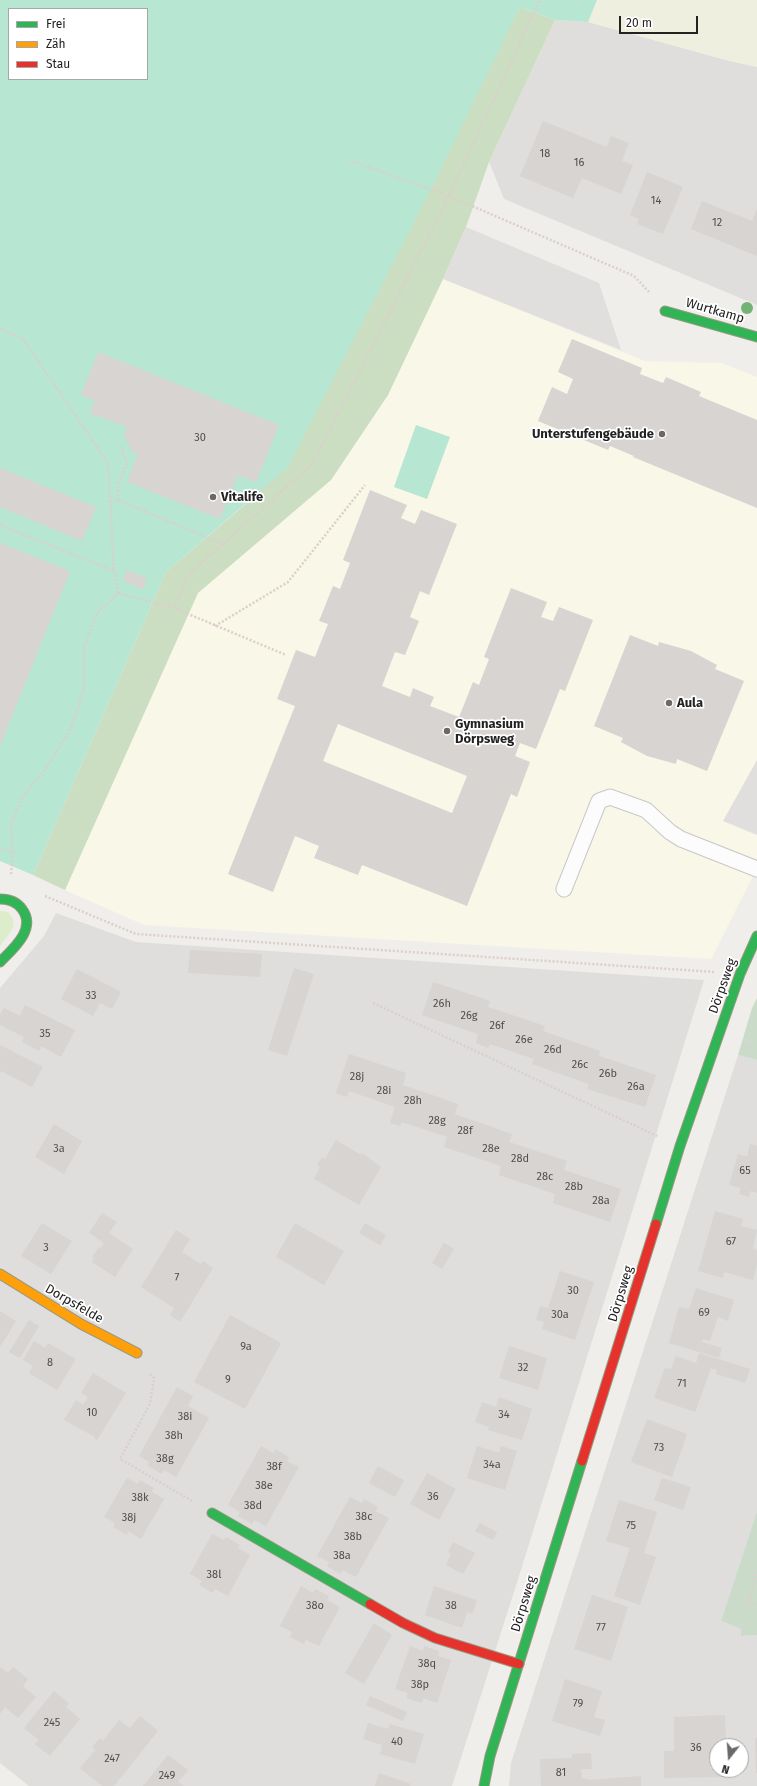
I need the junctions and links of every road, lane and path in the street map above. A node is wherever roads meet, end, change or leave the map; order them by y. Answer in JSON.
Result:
{"nodes":[{"id":1,"x":540,"y":0,"type":"edge"},
{"id":2,"x":349,"y":160,"type":"dead end"},
{"id":3,"x":449,"y":196,"type":"junction"},
{"id":4,"x":665,"y":311,"type":"joint"},
{"id":5,"x":0,"y":329,"type":"edge"},
{"id":6,"x":757,"y":337,"type":"edge"},
{"id":7,"x":121,"y":446,"type":"dead end"},
{"id":8,"x":365,"y":485,"type":"dead end"},
{"id":9,"x":118,"y":500,"type":"junction"},
{"id":10,"x":110,"y":501,"type":"junction"},
{"id":11,"x":0,"y":525,"type":"edge"},
{"id":12,"x":223,"y":544,"type":"junction"},
{"id":13,"x":114,"y":571,"type":"junction"},
{"id":14,"x":118,"y":593,"type":"junction"},
{"id":15,"x":174,"y":608,"type":"junction"},
{"id":16,"x":215,"y":626,"type":"junction"},
{"id":17,"x":286,"y":655,"type":"dead end"},
{"id":18,"x":0,"y":848,"type":"edge"},
{"id":19,"x":757,"y":869,"type":"edge"},
{"id":20,"x":564,"y":889,"type":"dead end"},
{"id":21,"x":39,"y":894,"type":"dead end"},
{"id":22,"x":0,"y":899,"type":"edge"},
{"id":23,"x":757,"y":936,"type":"edge"},
{"id":24,"x":0,"y":962,"type":"edge"},
{"id":25,"x":740,"y":974,"type":"junction"},
{"id":26,"x":373,"y":1003,"type":"dead end"},
{"id":27,"x":680,"y":1146,"type":"junction"},
{"id":28,"x":0,"y":1274,"type":"edge"},
{"id":29,"x":137,"y":1353,"type":"joint"},
{"id":30,"x":195,"y":1503,"type":"dead end"},
{"id":31,"x":212,"y":1513,"type":"dead end"},
{"id":32,"x":757,"y":1574,"type":"edge"},
{"id":33,"x":757,"y":1604,"type":"edge"},
{"id":34,"x":519,"y":1664,"type":"junction"},
{"id":35,"x":484,"y":1786,"type":"edge"}],
"edges":[{"from":1,"to":3,"type":"path"},
{"from":2,"to":3,"type":"path"},
{"from":3,"to":4,"type":"path"},
{"from":3,"to":12,"type":"path"},
{"from":4,"to":6,"type":"street","name":"Wurtkamp"},
{"from":5,"to":10,"type":"path"},
{"from":7,"to":9,"type":"path"},
{"from":8,"to":16,"type":"path"},
{"from":9,"to":10,"type":"path"},
{"from":9,"to":12,"type":"path"},
{"from":10,"to":13,"type":"path"},
{"from":11,"to":13,"type":"path"},
{"from":12,"to":15,"type":"path"},
{"from":13,"to":14,"type":"path"},
{"from":14,"to":15,"type":"path"},
{"from":14,"to":18,"type":"path"},
{"from":15,"to":16,"type":"path"},
{"from":16,"to":17,"type":"path"},
{"from":19,"to":20,"type":"lane"},
{"from":21,"to":25,"type":"path"},
{"from":22,"to":24,"type":"street"},
{"from":23,"to":25,"type":"street","name":"Dörpsweg"},
{"from":25,"to":27,"type":"street","name":"Dörpsweg"},
{"from":26,"to":27,"type":"path"},
{"from":27,"to":34,"type":"street","name":"Dörpsweg"},
{"from":28,"to":29,"type":"street","name":"Dorpsfelde"},
{"from":29,"to":30,"type":"path"},
{"from":31,"to":34,"type":"street"},
{"from":32,"to":33,"type":"path"},
{"from":34,"to":35,"type":"street","name":"Dörpsweg"}]}
